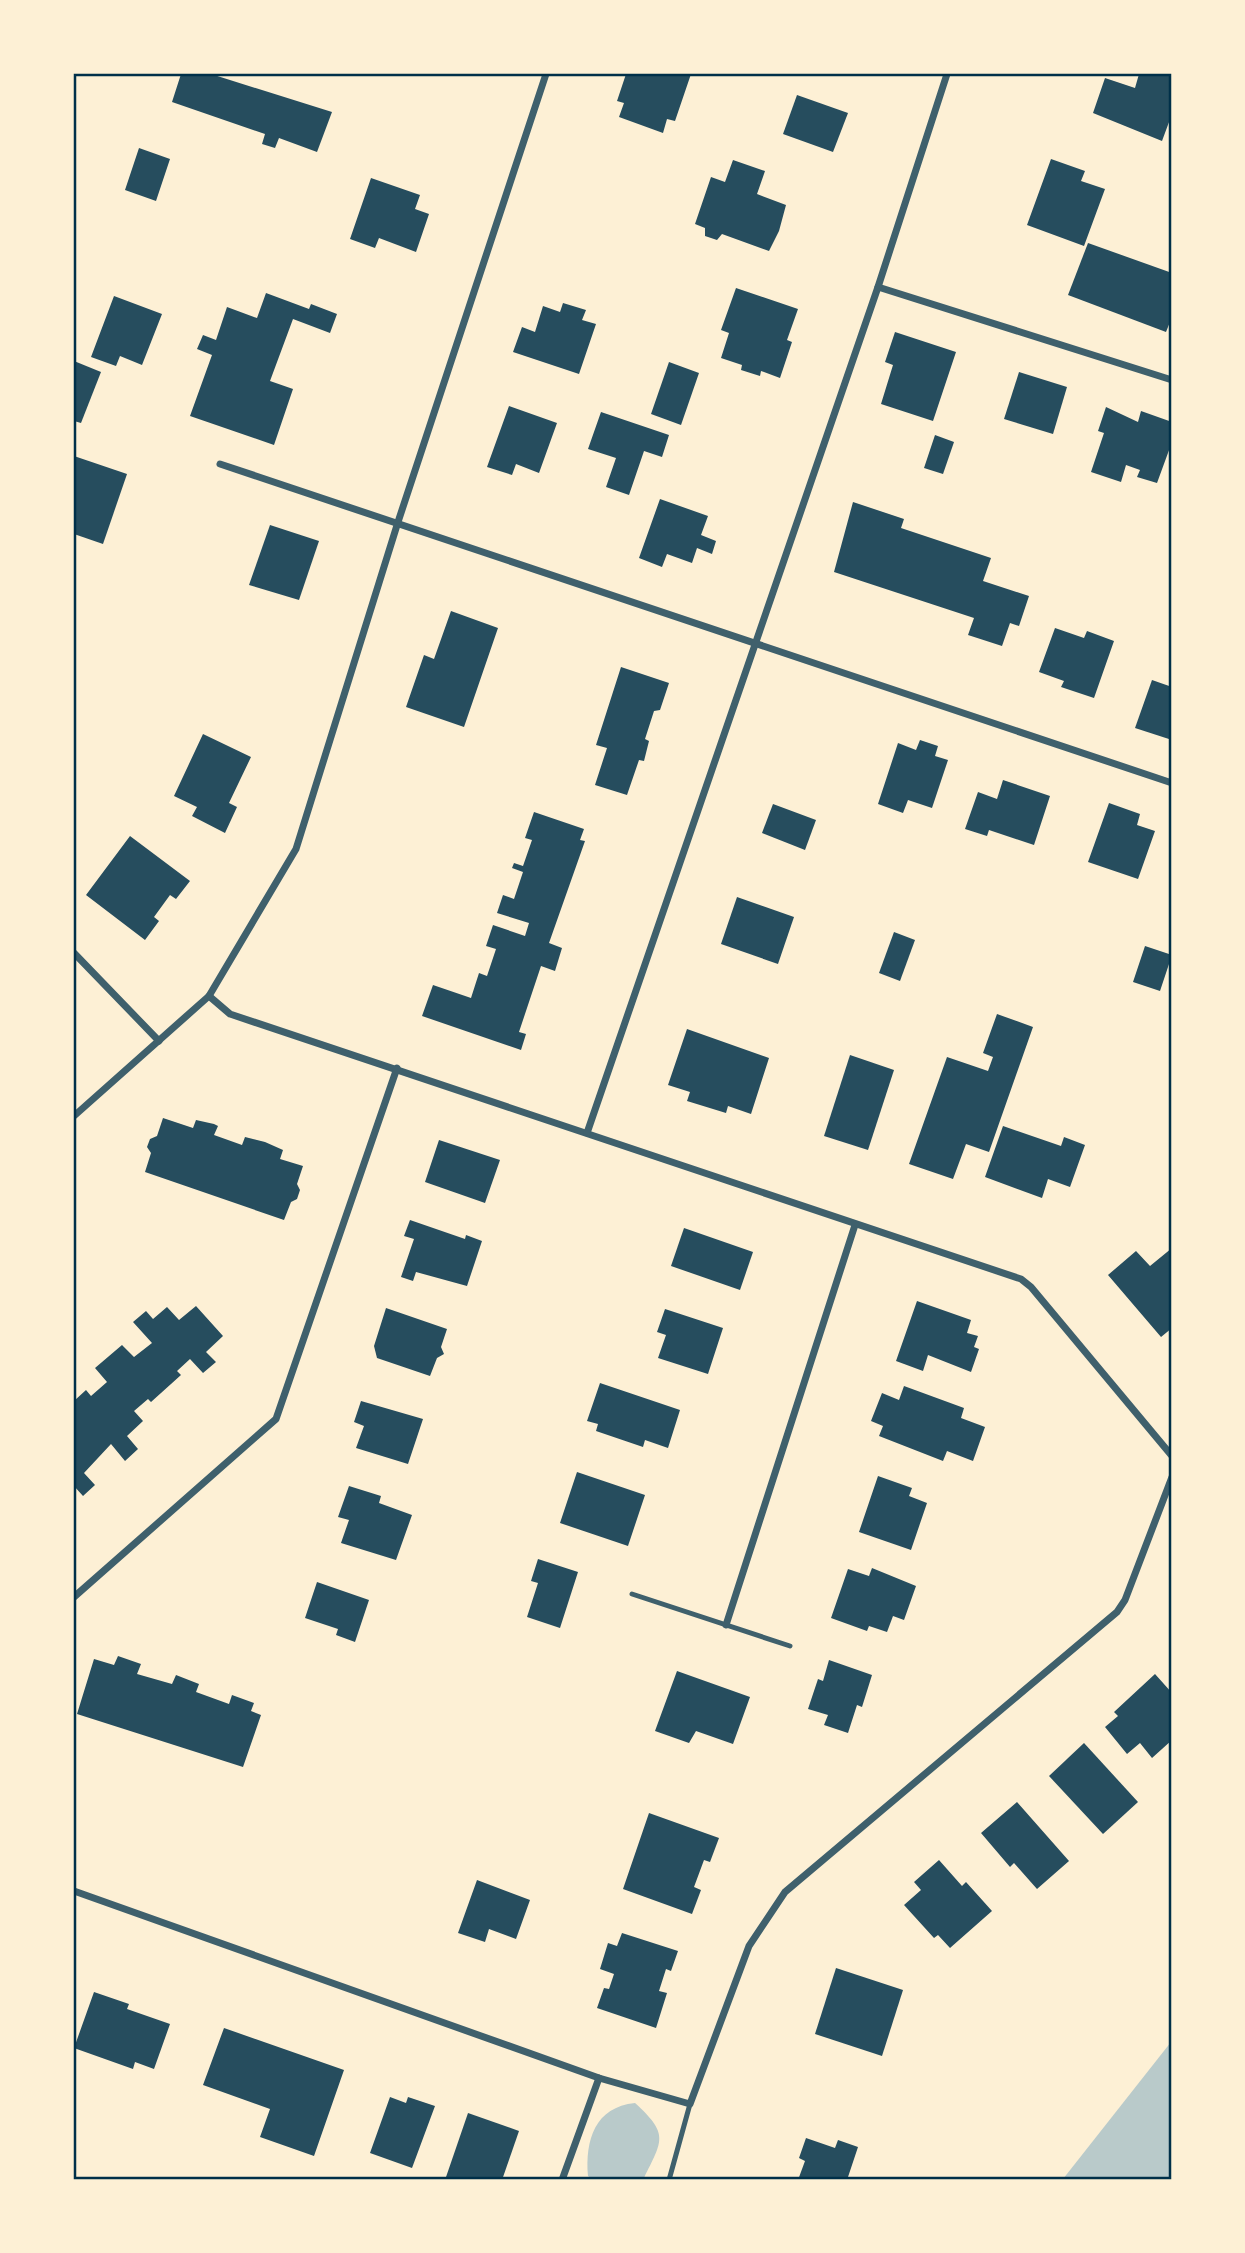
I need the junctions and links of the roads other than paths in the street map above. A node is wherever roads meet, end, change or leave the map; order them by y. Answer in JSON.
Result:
{"nodes":[{"id":1,"x":546,"y":74,"type":"edge"},
{"id":2,"x":947,"y":74,"type":"edge"},
{"id":3,"x":878,"y":287,"type":"junction"},
{"id":4,"x":1171,"y":380,"type":"edge"},
{"id":5,"x":220,"y":464,"type":"dead end"},
{"id":6,"x":398,"y":522,"type":"junction"},
{"id":7,"x":757,"y":641,"type":"junction"},
{"id":8,"x":1171,"y":783,"type":"edge"},
{"id":9,"x":74,"y":953,"type":"edge"},
{"id":10,"x":209,"y":996,"type":"junction"},
{"id":11,"x":159,"y":1041,"type":"junction"},
{"id":12,"x":397,"y":1068,"type":"junction"},
{"id":13,"x":74,"y":1116,"type":"edge"},
{"id":14,"x":587,"y":1133,"type":"junction"},
{"id":15,"x":855,"y":1225,"type":"junction"},
{"id":16,"x":1171,"y":1456,"type":"edge"},
{"id":17,"x":1171,"y":1477,"type":"edge"},
{"id":18,"x":632,"y":1594,"type":"dead end"},
{"id":19,"x":74,"y":1597,"type":"edge"},
{"id":20,"x":726,"y":1625,"type":"junction"},
{"id":21,"x":790,"y":1646,"type":"dead end"},
{"id":22,"x":74,"y":1891,"type":"edge"},
{"id":23,"x":599,"y":2078,"type":"junction"},
{"id":24,"x":690,"y":2104,"type":"junction"},
{"id":25,"x":562,"y":2179,"type":"edge"},
{"id":26,"x":668,"y":2179,"type":"edge"}],
"edges":[{"from":1,"to":6,"type":"street"},
{"from":2,"to":3,"type":"street"},
{"from":3,"to":4,"type":"street"},
{"from":3,"to":7,"type":"street"},
{"from":5,"to":6,"type":"street"},
{"from":6,"to":7,"type":"street"},
{"from":6,"to":10,"type":"street"},
{"from":7,"to":8,"type":"street"},
{"from":7,"to":14,"type":"street"},
{"from":9,"to":11,"type":"street"},
{"from":10,"to":11,"type":"street"},
{"from":10,"to":12,"type":"street"},
{"from":11,"to":13,"type":"street"},
{"from":12,"to":14,"type":"street"},
{"from":12,"to":19,"type":"street"},
{"from":14,"to":15,"type":"street"},
{"from":15,"to":16,"type":"street"},
{"from":15,"to":20,"type":"street"},
{"from":17,"to":24,"type":"street"},
{"from":18,"to":20,"type":"lane"},
{"from":20,"to":21,"type":"lane"},
{"from":22,"to":23,"type":"street"},
{"from":23,"to":24,"type":"street"},
{"from":23,"to":25,"type":"street"},
{"from":24,"to":26,"type":"lane"}]}
